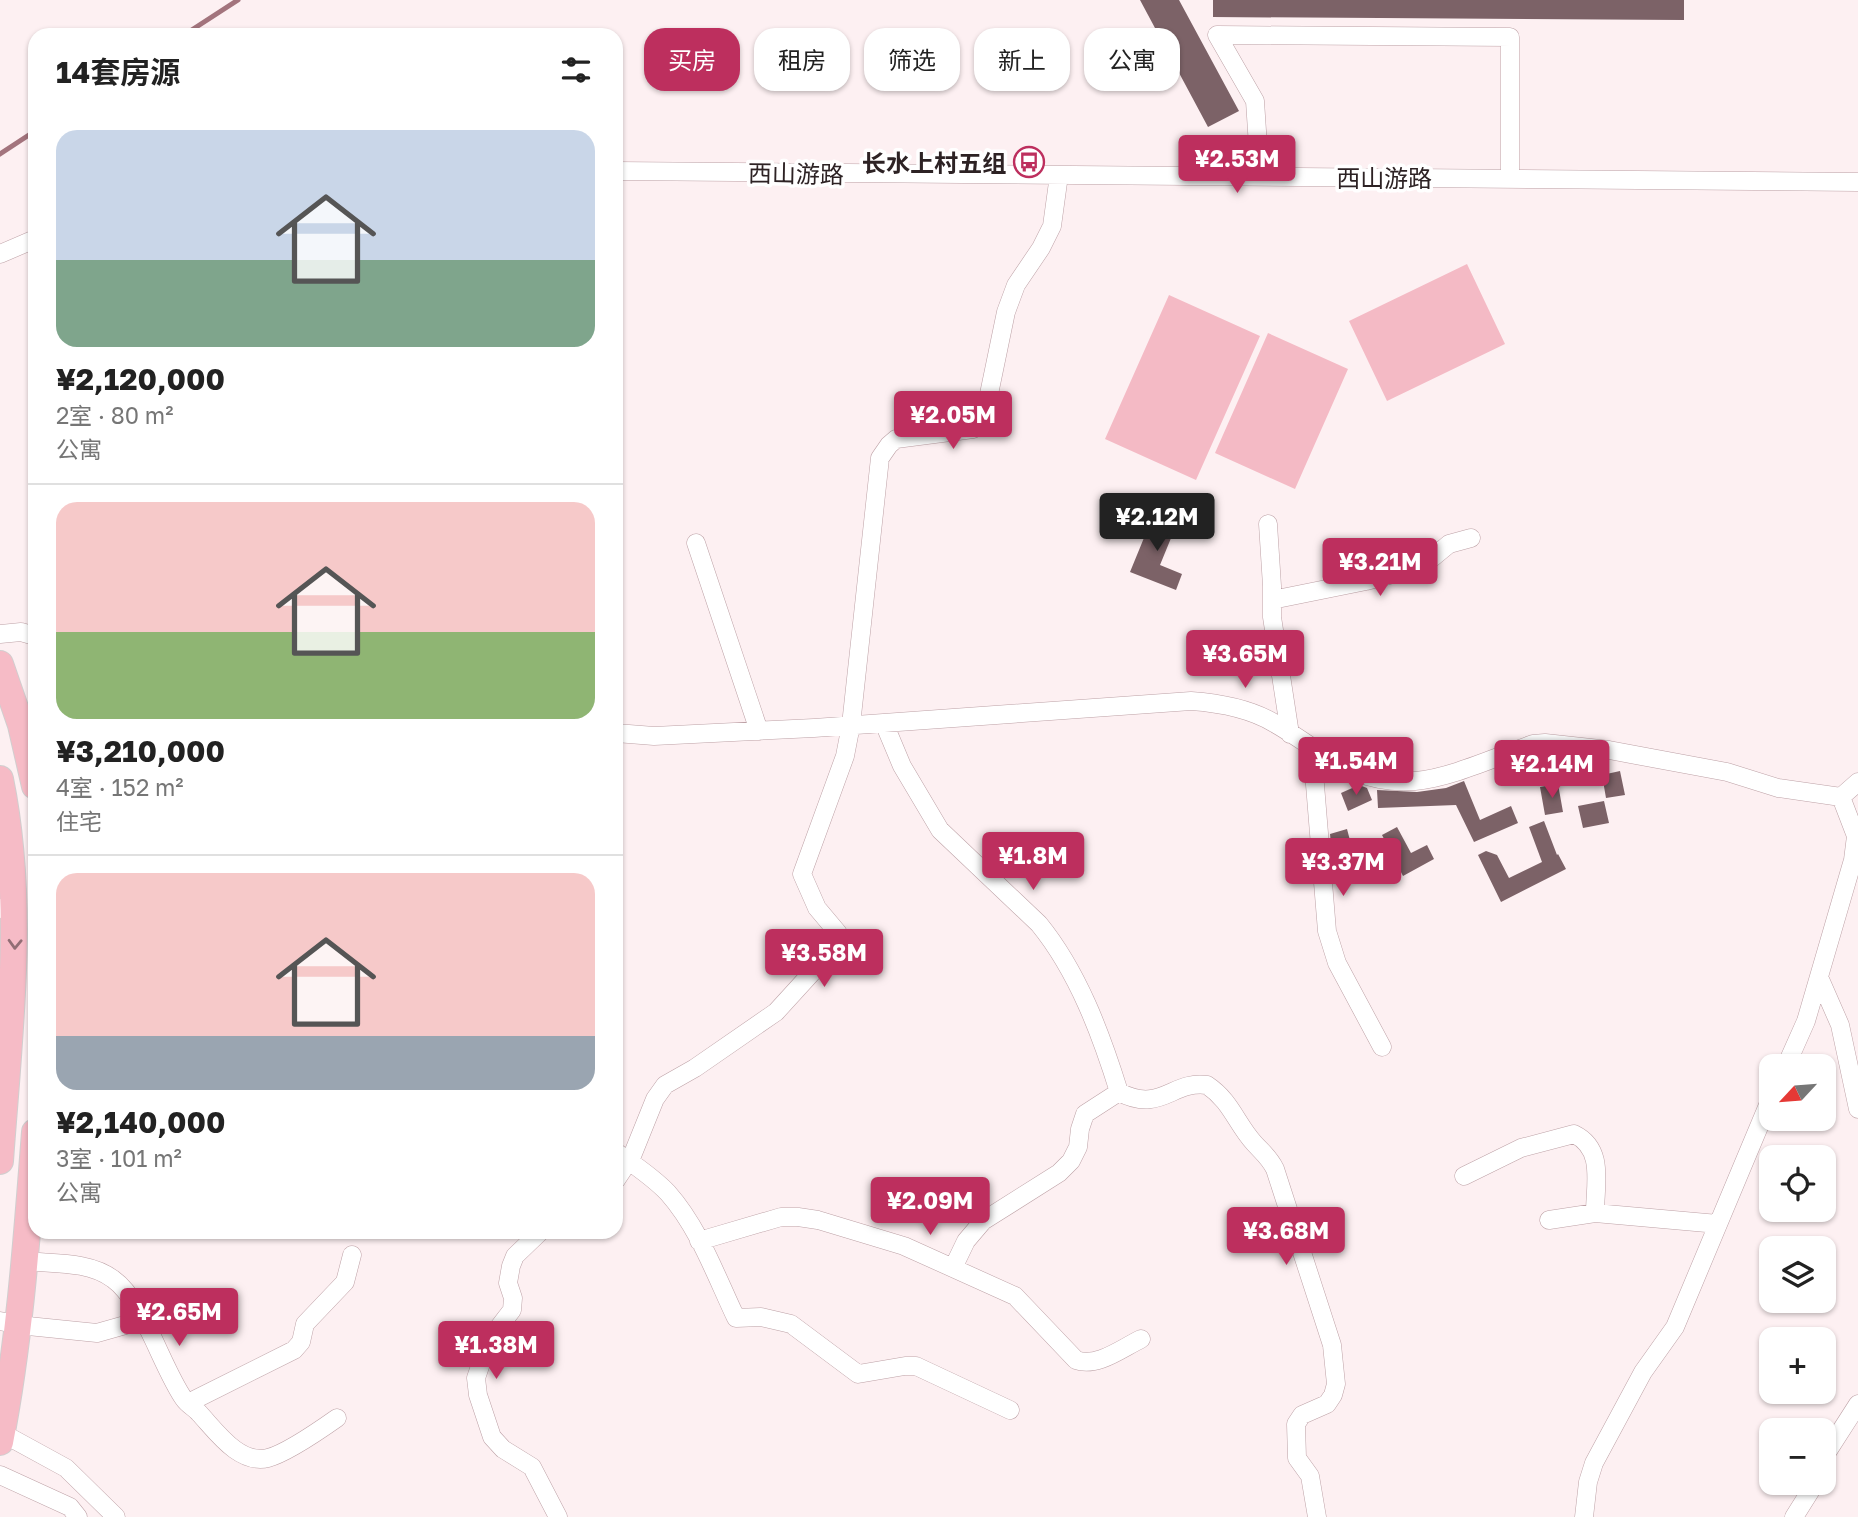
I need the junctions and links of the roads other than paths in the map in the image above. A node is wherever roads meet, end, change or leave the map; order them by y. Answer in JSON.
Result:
{"nodes":[{"id":1,"x":623,"y":171,"type":"edge"},
{"id":2,"x":1059,"y":175,"type":"junction"},
{"id":3,"x":1260,"y":176,"type":"junction"},
{"id":4,"x":1510,"y":178,"type":"junction"},
{"id":5,"x":1858,"y":182,"type":"edge"},
{"id":6,"x":28,"y":242,"type":"edge"},
{"id":7,"x":0,"y":254,"type":"edge"},
{"id":8,"x":1268,"y":524,"type":"dead end"},
{"id":9,"x":1471,"y":538,"type":"dead end"},
{"id":10,"x":696,"y":543,"type":"dead end"},
{"id":11,"x":1272,"y":600,"type":"junction"},
{"id":12,"x":0,"y":634,"type":"edge"},
{"id":13,"x":28,"y":634,"type":"edge"},
{"id":14,"x":0,"y":664,"type":"edge"},
{"id":15,"x":884,"y":723,"type":"junction"},
{"id":16,"x":851,"y":726,"type":"junction"},
{"id":17,"x":759,"y":731,"type":"junction"},
{"id":18,"x":623,"y":734,"type":"edge"},
{"id":19,"x":1290,"y":734,"type":"junction"},
{"id":20,"x":1311,"y":748,"type":"junction"},
{"id":21,"x":28,"y":756,"type":"edge"},
{"id":22,"x":0,"y":779,"type":"edge"},
{"id":23,"x":1858,"y":782,"type":"edge"},
{"id":24,"x":1841,"y":797,"type":"junction"},
{"id":25,"x":1819,"y":977,"type":"junction"},
{"id":26,"x":1382,"y":1047,"type":"dead end"},
{"id":27,"x":1791,"y":1054,"type":"edge"},
{"id":28,"x":1119,"y":1092,"type":"junction"},
{"id":29,"x":1858,"y":1109,"type":"edge"},
{"id":30,"x":1759,"y":1127,"type":"edge"},
{"id":31,"x":623,"y":1155,"type":"edge"},
{"id":32,"x":623,"y":1158,"type":"edge"},
{"id":33,"x":0,"y":1161,"type":"edge"},
{"id":34,"x":1464,"y":1176,"type":"dead end"},
{"id":35,"x":1595,"y":1213,"type":"junction"},
{"id":36,"x":1549,"y":1220,"type":"dead end"},
{"id":37,"x":28,"y":1222,"type":"edge"},
{"id":38,"x":1718,"y":1224,"type":"junction"},
{"id":39,"x":533,"y":1239,"type":"edge"},
{"id":40,"x":699,"y":1241,"type":"junction"},
{"id":41,"x":352,"y":1255,"type":"dead end"},
{"id":42,"x":25,"y":1261,"type":"junction"},
{"id":43,"x":953,"y":1268,"type":"junction"},
{"id":44,"x":143,"y":1320,"type":"junction"},
{"id":45,"x":10,"y":1323,"type":"edge"},
{"id":46,"x":1141,"y":1339,"type":"dead end"},
{"id":47,"x":188,"y":1404,"type":"junction"},
{"id":48,"x":1858,"y":1404,"type":"edge"},
{"id":49,"x":1010,"y":1410,"type":"dead end"},
{"id":50,"x":337,"y":1418,"type":"dead end"},
{"id":51,"x":1,"y":1437,"type":"edge"},
{"id":52,"x":1836,"y":1438,"type":"edge"},
{"id":53,"x":0,"y":1475,"type":"edge"},
{"id":54,"x":1808,"y":1495,"type":"edge"},
{"id":55,"x":78,"y":1517,"type":"edge"},
{"id":56,"x":116,"y":1517,"type":"edge"},
{"id":57,"x":558,"y":1517,"type":"edge"},
{"id":58,"x":1317,"y":1517,"type":"edge"},
{"id":59,"x":1584,"y":1517,"type":"edge"},
{"id":60,"x":1794,"y":1517,"type":"edge"}],
"edges":[{"from":1,"to":2,"type":"street","name":"西山游路"},
{"from":2,"to":3,"type":"street","name":"西山游路"},
{"from":2,"to":16,"type":"street"},
{"from":3,"to":4,"type":"street","name":"西山游路"},
{"from":3,"to":4,"type":"street"},
{"from":4,"to":5,"type":"street","name":"西山游路"},
{"from":6,"to":7,"type":"street"},
{"from":8,"to":11,"type":"street"},
{"from":9,"to":11,"type":"street"},
{"from":10,"to":17,"type":"street"},
{"from":11,"to":19,"type":"street"},
{"from":12,"to":13,"type":"street"},
{"from":14,"to":21,"type":"highway"},
{"from":15,"to":16,"type":"street"},
{"from":15,"to":19,"type":"street"},
{"from":15,"to":28,"type":"street"},
{"from":16,"to":17,"type":"street"},
{"from":16,"to":31,"type":"street"},
{"from":17,"to":18,"type":"street"},
{"from":19,"to":20,"type":"street"},
{"from":20,"to":24,"type":"street"},
{"from":20,"to":26,"type":"street"},
{"from":22,"to":33,"type":"highway","one_way":true},
{"from":23,"to":24,"type":"street"},
{"from":24,"to":25,"type":"street"},
{"from":25,"to":27,"type":"street"},
{"from":25,"to":29,"type":"street"},
{"from":28,"to":43,"type":"street"},
{"from":28,"to":58,"type":"street"},
{"from":30,"to":38,"type":"street"},
{"from":32,"to":40,"type":"street"},
{"from":34,"to":35,"type":"street"},
{"from":35,"to":36,"type":"street"},
{"from":35,"to":38,"type":"street"},
{"from":37,"to":42,"type":"highway"},
{"from":38,"to":59,"type":"street"},
{"from":39,"to":57,"type":"street"},
{"from":40,"to":43,"type":"street"},
{"from":40,"to":49,"type":"street"},
{"from":41,"to":47,"type":"street"},
{"from":42,"to":44,"type":"street"},
{"from":42,"to":45,"type":"highway"},
{"from":43,"to":46,"type":"street"},
{"from":44,"to":45,"type":"street"},
{"from":44,"to":47,"type":"street"},
{"from":45,"to":51,"type":"highway"},
{"from":47,"to":50,"type":"street"},
{"from":48,"to":52,"type":"street"},
{"from":51,"to":56,"type":"street"},
{"from":53,"to":55,"type":"street"},
{"from":54,"to":60,"type":"street"}]}
